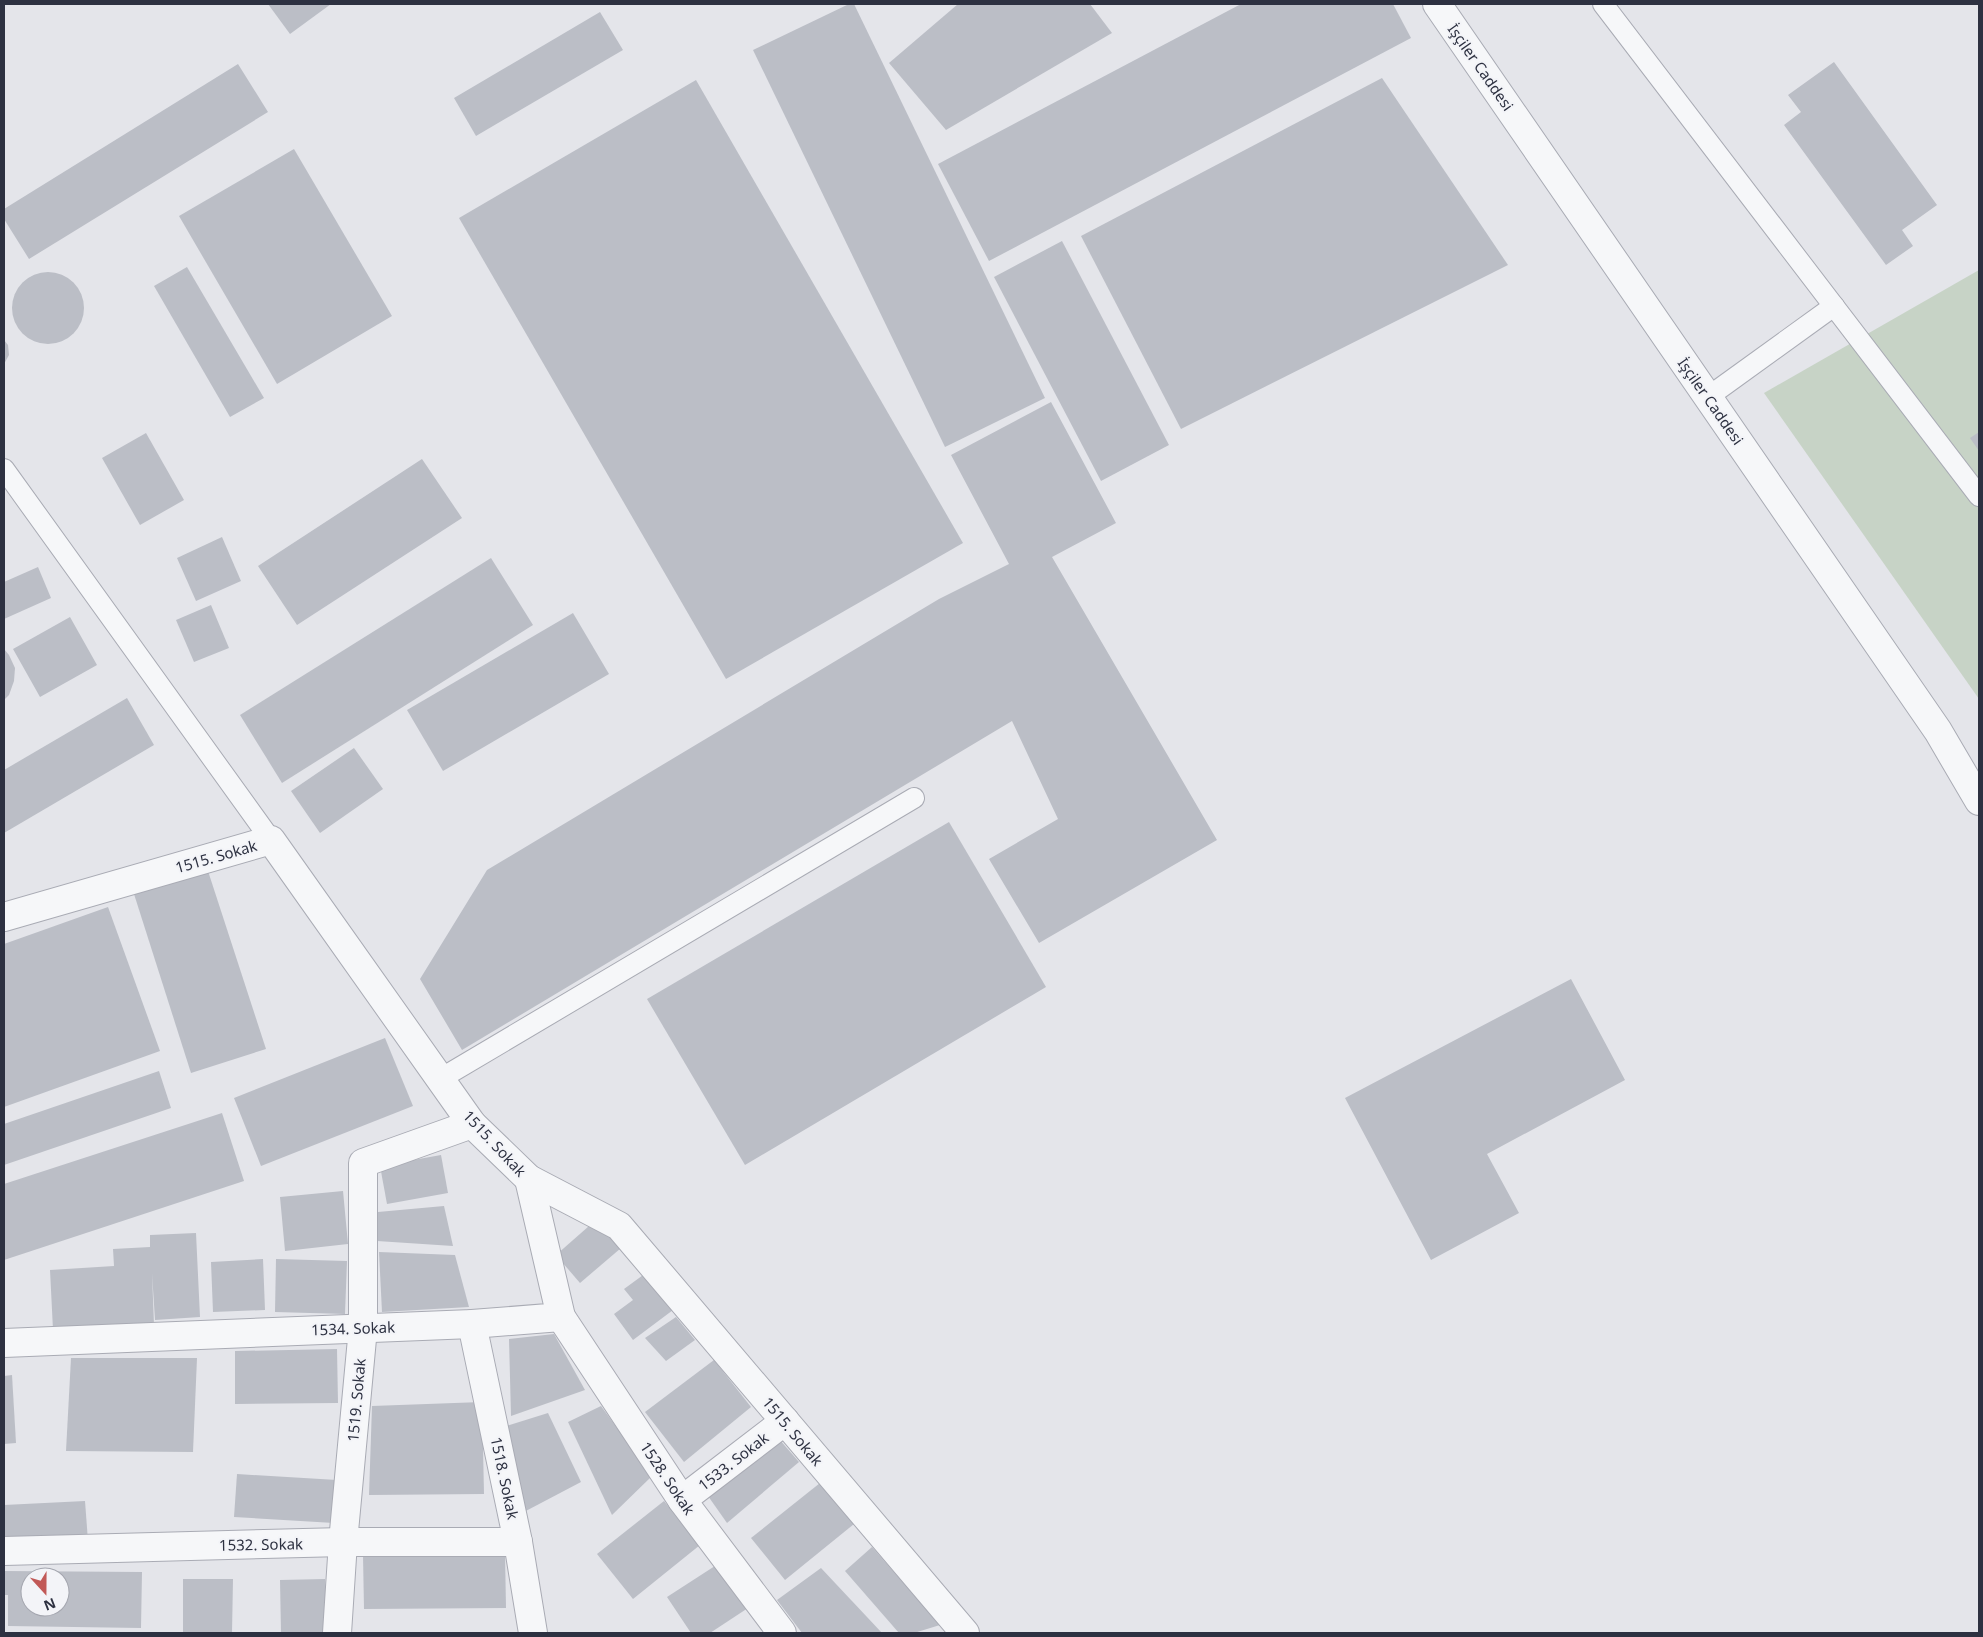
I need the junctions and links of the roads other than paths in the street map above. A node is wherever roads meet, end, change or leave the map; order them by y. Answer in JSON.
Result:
{"nodes":[{"id":1,"x":1438,"y":4,"type":"edge"},
{"id":2,"x":1603,"y":4,"type":"edge"},
{"id":3,"x":1834,"y":306,"type":"junction"},
{"id":4,"x":1708,"y":396,"type":"junction"},
{"id":5,"x":4,"y":469,"type":"edge"},
{"id":6,"x":1979,"y":496,"type":"edge"},
{"id":7,"x":914,"y":798,"type":"dead end"},
{"id":8,"x":1979,"y":801,"type":"edge"},
{"id":9,"x":271,"y":840,"type":"junction"},
{"id":10,"x":4,"y":918,"type":"edge"},
{"id":11,"x":440,"y":1079,"type":"junction"},
{"id":12,"x":472,"y":1124,"type":"junction"},
{"id":13,"x":529,"y":1179,"type":"junction"},
{"id":14,"x":561,"y":1317,"type":"junction"},
{"id":15,"x":472,"y":1324,"type":"junction"},
{"id":16,"x":363,"y":1328,"type":"junction"},
{"id":17,"x":4,"y":1343,"type":"edge"},
{"id":18,"x":785,"y":1421,"type":"junction"},
{"id":19,"x":682,"y":1500,"type":"junction"},
{"id":20,"x":342,"y":1542,"type":"junction"},
{"id":21,"x":518,"y":1542,"type":"junction"},
{"id":22,"x":4,"y":1551,"type":"edge"},
{"id":23,"x":337,"y":1633,"type":"edge"},
{"id":24,"x":533,"y":1633,"type":"edge"},
{"id":25,"x":782,"y":1633,"type":"edge"},
{"id":26,"x":965,"y":1633,"type":"edge"}],
"edges":[{"from":1,"to":4,"type":"street","name":"İşçiler Caddesi"},
{"from":2,"to":3,"type":"lane"},
{"from":3,"to":4,"type":"lane"},
{"from":3,"to":6,"type":"lane"},
{"from":4,"to":8,"type":"street","name":"İşçiler Caddesi"},
{"from":5,"to":9,"type":"lane"},
{"from":7,"to":11,"type":"lane"},
{"from":9,"to":10,"type":"street","name":"1515. Sokak"},
{"from":9,"to":11,"type":"street","name":"1515. Sokak"},
{"from":11,"to":12,"type":"street","name":"1515. Sokak"},
{"from":12,"to":13,"type":"street","name":"1515. Sokak"},
{"from":12,"to":16,"type":"street","name":"1519. Sokak"},
{"from":13,"to":14,"type":"street"},
{"from":13,"to":18,"type":"street","name":"1515. Sokak"},
{"from":14,"to":15,"type":"street","name":"1534. Sokak"},
{"from":14,"to":19,"type":"street","name":"1528. Sokak"},
{"from":15,"to":16,"type":"street","name":"1534. Sokak"},
{"from":15,"to":21,"type":"street","name":"1518. Sokak"},
{"from":16,"to":17,"type":"street","name":"1534. Sokak"},
{"from":16,"to":20,"type":"street","name":"1519. Sokak"},
{"from":18,"to":19,"type":"street","name":"1533. Sokak"},
{"from":18,"to":26,"type":"street","name":"1515. Sokak"},
{"from":19,"to":25,"type":"street","name":"1528. Sokak"},
{"from":20,"to":21,"type":"street","name":"1532. Sokak"},
{"from":20,"to":22,"type":"street","name":"1532. Sokak"},
{"from":20,"to":23,"type":"street","name":"1519. Sokak"},
{"from":21,"to":24,"type":"street","name":"1518. Sokak"}]}
